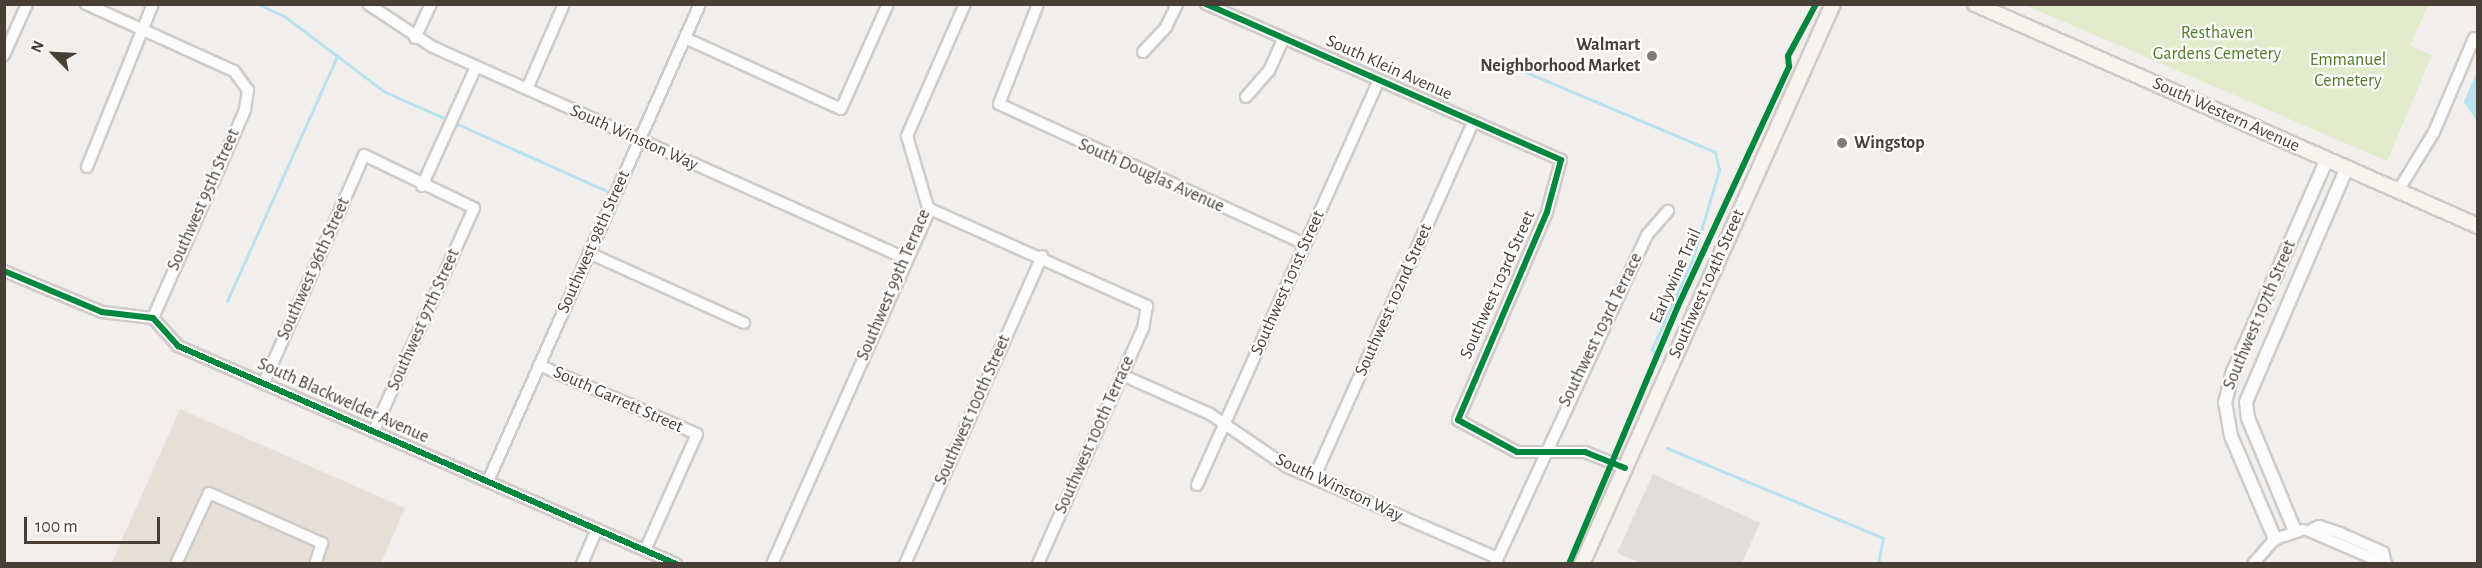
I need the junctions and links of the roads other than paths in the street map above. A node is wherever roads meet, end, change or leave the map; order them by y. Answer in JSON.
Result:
{"nodes":[{"id":1,"x":27,"y":4,"type":"edge"},
{"id":2,"x":86,"y":4,"type":"edge"},
{"id":3,"x":153,"y":4,"type":"edge"},
{"id":4,"x":368,"y":4,"type":"edge"},
{"id":5,"x":430,"y":4,"type":"edge"},
{"id":6,"x":564,"y":4,"type":"edge"},
{"id":7,"x":700,"y":4,"type":"edge"},
{"id":8,"x":965,"y":4,"type":"edge"},
{"id":9,"x":1038,"y":4,"type":"edge"},
{"id":10,"x":1176,"y":4,"type":"edge"},
{"id":11,"x":1206,"y":4,"type":"edge"},
{"id":12,"x":1833,"y":4,"type":"edge"},
{"id":13,"x":1975,"y":4,"type":"edge"},
{"id":14,"x":888,"y":5,"type":"edge"},
{"id":15,"x":1231,"y":9,"type":"edge"},
{"id":16,"x":142,"y":29,"type":"junction"},
{"id":17,"x":415,"y":38,"type":"junction"},
{"id":18,"x":685,"y":38,"type":"junction"},
{"id":19,"x":2474,"y":38,"type":"dead end"},
{"id":20,"x":1283,"y":39,"type":"junction"},
{"id":21,"x":1143,"y":52,"type":"dead end"},
{"id":22,"x":4,"y":55,"type":"edge"},
{"id":23,"x":476,"y":67,"type":"junction"},
{"id":24,"x":1379,"y":80,"type":"junction"},
{"id":25,"x":527,"y":89,"type":"junction"},
{"id":26,"x":1246,"y":98,"type":"dead end"},
{"id":27,"x":1473,"y":122,"type":"junction"},
{"id":28,"x":639,"y":140,"type":"junction"},
{"id":29,"x":2327,"y":159,"type":"junction"},
{"id":30,"x":1561,"y":160,"type":"joint"},
{"id":31,"x":87,"y":168,"type":"dead end"},
{"id":32,"x":2347,"y":168,"type":"junction"},
{"id":33,"x":422,"y":186,"type":"junction"},
{"id":34,"x":2398,"y":191,"type":"junction"},
{"id":35,"x":930,"y":209,"type":"junction"},
{"id":36,"x":1668,"y":211,"type":"dead end"},
{"id":37,"x":2478,"y":226,"type":"edge"},
{"id":38,"x":1305,"y":244,"type":"junction"},
{"id":39,"x":589,"y":253,"type":"junction"},
{"id":40,"x":1042,"y":256,"type":"junction"},
{"id":41,"x":908,"y":259,"type":"junction"},
{"id":42,"x":4,"y":271,"type":"edge"},
{"id":43,"x":153,"y":318,"type":"junction"},
{"id":44,"x":744,"y":323,"type":"dead end"},
{"id":45,"x":539,"y":366,"type":"junction"},
{"id":46,"x":1122,"y":375,"type":"junction"},
{"id":47,"x":264,"y":383,"type":"junction"},
{"id":48,"x":1226,"y":423,"type":"junction"},
{"id":49,"x":374,"y":431,"type":"junction"},
{"id":50,"x":1544,"y":456,"type":"junction"},
{"id":51,"x":1625,"y":468,"type":"junction"},
{"id":52,"x":1314,"y":478,"type":"junction"},
{"id":53,"x":488,"y":481,"type":"junction"},
{"id":54,"x":1197,"y":485,"type":"dead end"},
{"id":55,"x":597,"y":529,"type":"junction"},
{"id":56,"x":2295,"y":531,"type":"junction"},
{"id":57,"x":2275,"y":539,"type":"junction"},
{"id":58,"x":645,"y":550,"type":"junction"},
{"id":59,"x":1496,"y":561,"type":"edge"},
{"id":60,"x":176,"y":564,"type":"edge"},
{"id":61,"x":315,"y":564,"type":"edge"},
{"id":62,"x":582,"y":564,"type":"edge"},
{"id":63,"x":676,"y":564,"type":"edge"},
{"id":64,"x":772,"y":564,"type":"edge"},
{"id":65,"x":905,"y":564,"type":"edge"},
{"id":66,"x":1038,"y":564,"type":"edge"},
{"id":67,"x":1582,"y":564,"type":"edge"},
{"id":68,"x":2253,"y":564,"type":"edge"},
{"id":69,"x":2386,"y":564,"type":"edge"}],
"edges":[{"from":1,"to":22,"type":"street"},
{"from":2,"to":16,"type":"street"},
{"from":3,"to":16,"type":"street"},
{"from":4,"to":17,"type":"street","name":"South Winston Way"},
{"from":5,"to":17,"type":"street"},
{"from":6,"to":25,"type":"street"},
{"from":7,"to":18,"type":"street","name":"Southwest 98th Street"},
{"from":8,"to":35,"type":"street","name":"Southwest 99th Terrace"},
{"from":9,"to":38,"type":"street","name":"South Douglas Avenue"},
{"from":10,"to":21,"type":"street"},
{"from":11,"to":15,"type":"street","name":"South Klein Avenue"},
{"from":12,"to":51,"type":"main road","name":"Southwest 104th Street"},
{"from":13,"to":29,"type":"main road","name":"South Western Avenue"},
{"from":14,"to":18,"type":"street"},
{"from":15,"to":20,"type":"street","name":"South Klein Avenue"},
{"from":16,"to":31,"type":"street"},
{"from":16,"to":43,"type":"street","name":"Southwest 95th Street"},
{"from":17,"to":23,"type":"street","name":"South Winston Way"},
{"from":18,"to":28,"type":"street","name":"Southwest 98th Street"},
{"from":19,"to":34,"type":"street"},
{"from":20,"to":24,"type":"street","name":"South Klein Avenue"},
{"from":20,"to":26,"type":"street"},
{"from":23,"to":25,"type":"street","name":"South Winston Way"},
{"from":23,"to":33,"type":"street"},
{"from":24,"to":27,"type":"street","name":"South Klein Avenue"},
{"from":24,"to":38,"type":"street","name":"Southwest 101st Street"},
{"from":25,"to":28,"type":"street","name":"South Winston Way"},
{"from":27,"to":30,"type":"street","name":"South Klein Avenue"},
{"from":27,"to":52,"type":"street","name":"Southwest 102nd Street"},
{"from":28,"to":39,"type":"street","name":"Southwest 98th Street"},
{"from":28,"to":41,"type":"street","name":"South Winston Way"},
{"from":29,"to":32,"type":"main road","name":"South Western Avenue"},
{"from":29,"to":57,"type":"street","name":"Southwest 107th Street"},
{"from":30,"to":50,"type":"street","name":"Southwest 103rd Street"},
{"from":32,"to":34,"type":"main road","name":"South Western Avenue"},
{"from":32,"to":56,"type":"street","name":"Southwest 107th Street"},
{"from":33,"to":47,"type":"street","name":"Southwest 96th Street"},
{"from":33,"to":49,"type":"street","name":"Southwest 97th Street"},
{"from":34,"to":37,"type":"main road","name":"South Western Avenue"},
{"from":35,"to":40,"type":"street"},
{"from":35,"to":41,"type":"street","name":"Southwest 99th Terrace"},
{"from":36,"to":50,"type":"street","name":"Southwest 103rd Terrace"},
{"from":38,"to":48,"type":"street","name":"Southwest 101st Street"},
{"from":39,"to":44,"type":"street"},
{"from":39,"to":45,"type":"street","name":"Southwest 98th Street"},
{"from":40,"to":46,"type":"street","name":"Southwest 100th Terrace"},
{"from":40,"to":65,"type":"street","name":"Southwest 100th Street"},
{"from":41,"to":64,"type":"street","name":"Southwest 99th Terrace"},
{"from":42,"to":43,"type":"street"},
{"from":43,"to":47,"type":"street","name":"South Blackwelder Avenue"},
{"from":45,"to":53,"type":"street","name":"Southwest 98th Street"},
{"from":45,"to":58,"type":"street","name":"South Garrett Street"},
{"from":46,"to":48,"type":"street","name":"South Winston Way"},
{"from":46,"to":66,"type":"street","name":"Southwest 100th Terrace"},
{"from":47,"to":49,"type":"street","name":"South Blackwelder Avenue"},
{"from":48,"to":52,"type":"street","name":"South Winston Way"},
{"from":48,"to":54,"type":"street","name":"Southwest 101st Street"},
{"from":49,"to":53,"type":"street","name":"South Blackwelder Avenue"},
{"from":50,"to":51,"type":"street"},
{"from":50,"to":59,"type":"street"},
{"from":51,"to":67,"type":"main road","name":"Southwest 104th Street"},
{"from":52,"to":59,"type":"street","name":"South Winston Way"},
{"from":53,"to":55,"type":"street","name":"South Blackwelder Avenue"},
{"from":55,"to":58,"type":"street","name":"South Blackwelder Avenue"},
{"from":55,"to":62,"type":"street"},
{"from":56,"to":57,"type":"street"},
{"from":56,"to":69,"type":"street"},
{"from":57,"to":68,"type":"street"},
{"from":58,"to":63,"type":"street","name":"South Blackwelder Avenue"},
{"from":60,"to":61,"type":"street"}]}
